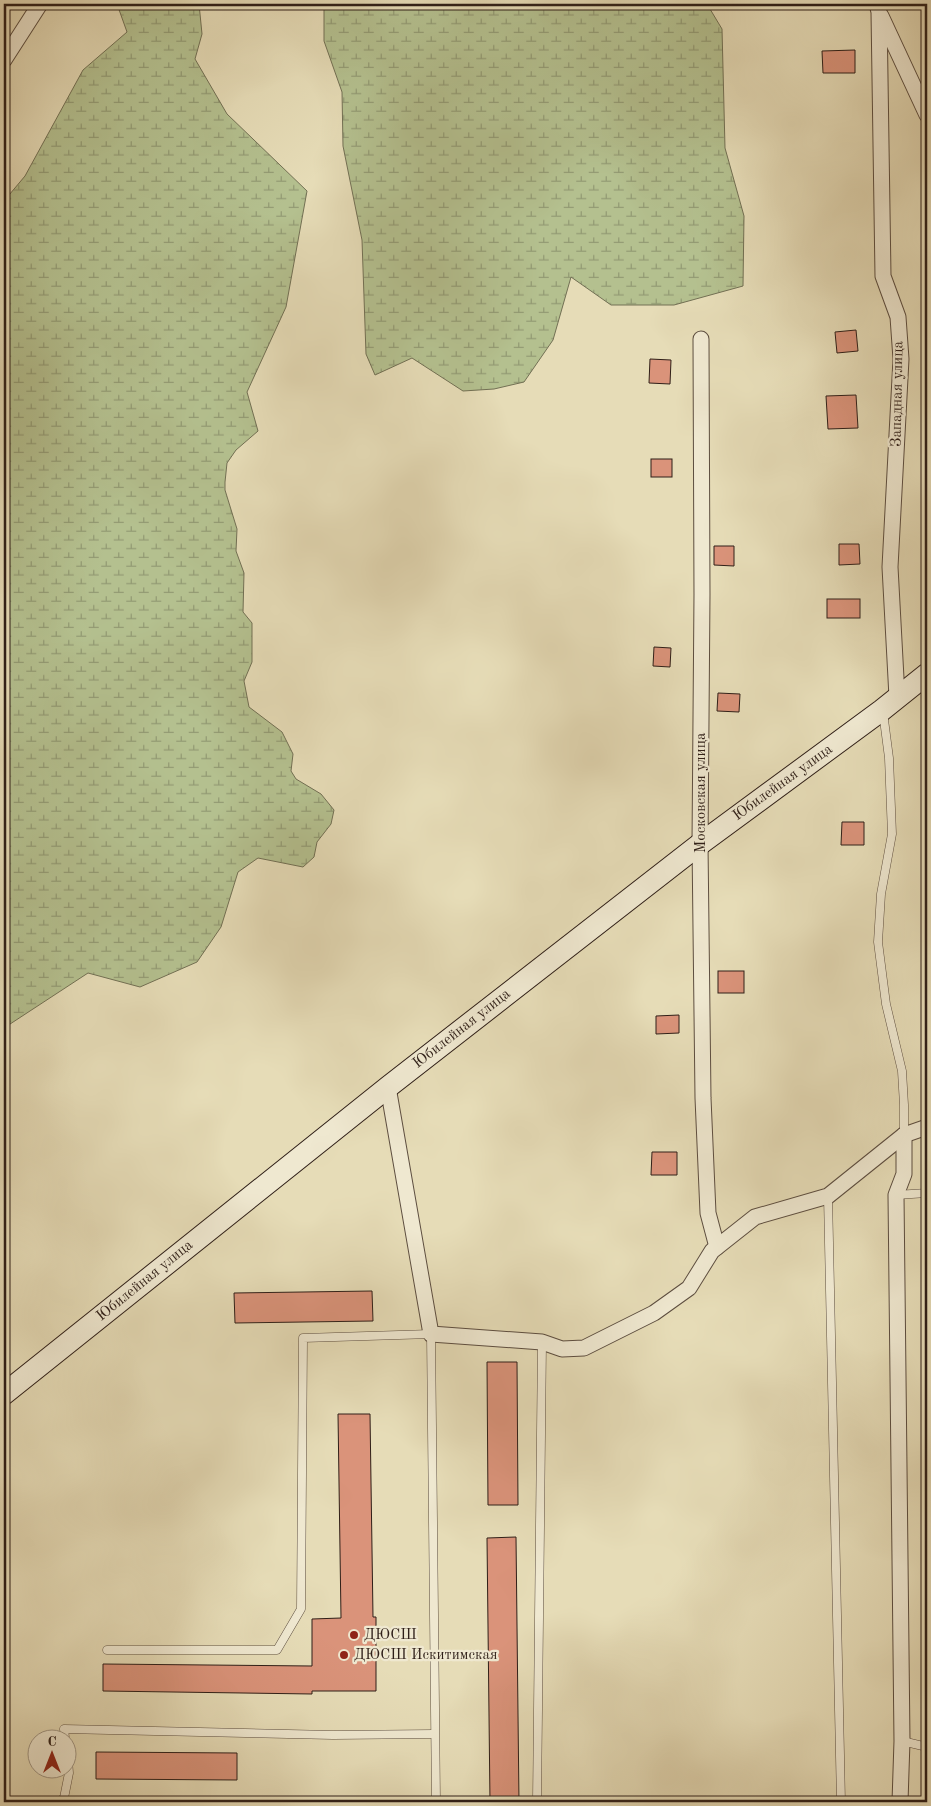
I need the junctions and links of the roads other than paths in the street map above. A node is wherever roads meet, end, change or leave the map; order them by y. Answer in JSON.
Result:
{"nodes":[{"id":1,"x":40,"y":4,"type":"edge"},
{"id":2,"x":878,"y":8,"type":"edge"},
{"id":3,"x":4,"y":60,"type":"edge"},
{"id":4,"x":927,"y":115,"type":"edge"},
{"id":5,"x":701,"y":339,"type":"dead end"},
{"id":6,"x":927,"y":674,"type":"edge"},
{"id":7,"x":890,"y":704,"type":"junction"},
{"id":8,"x":700,"y":844,"type":"junction"},
{"id":9,"x":388,"y":1086,"type":"junction"},
{"id":10,"x":927,"y":1127,"type":"edge"},
{"id":11,"x":904,"y":1135,"type":"junction"},
{"id":12,"x":927,"y":1194,"type":"edge"},
{"id":13,"x":896,"y":1195,"type":"junction"},
{"id":14,"x":828,"y":1196,"type":"junction"},
{"id":15,"x":717,"y":1247,"type":"junction"},
{"id":16,"x":431,"y":1334,"type":"junction"},
{"id":17,"x":542,"y":1342,"type":"junction"},
{"id":18,"x":4,"y":1394,"type":"edge"},
{"id":19,"x":107,"y":1650,"type":"dead end"},
{"id":20,"x":78,"y":1729,"type":"edge"},
{"id":21,"x":434,"y":1734,"type":"junction"},
{"id":22,"x":902,"y":1741,"type":"junction"},
{"id":23,"x":927,"y":1747,"type":"edge"},
{"id":24,"x":68,"y":1778,"type":"edge"},
{"id":25,"x":58,"y":1802,"type":"edge"},
{"id":26,"x":436,"y":1802,"type":"edge"},
{"id":27,"x":537,"y":1802,"type":"edge"},
{"id":28,"x":842,"y":1802,"type":"edge"},
{"id":29,"x":900,"y":1802,"type":"edge"}],
"edges":[{"from":1,"to":3,"type":"street"},
{"from":2,"to":4,"type":"street"},
{"from":2,"to":7,"type":"street","name":"Западная улица"},
{"from":5,"to":8,"type":"street","name":"Московская улица"},
{"from":6,"to":7,"type":"main road","name":"Юбилейная улица"},
{"from":7,"to":8,"type":"main road","name":"Юбилейная улица"},
{"from":7,"to":11,"type":"lane"},
{"from":8,"to":9,"type":"main road","name":"Юбилейная улица"},
{"from":8,"to":15,"type":"street","name":"Московская улица"},
{"from":9,"to":16,"type":"street"},
{"from":9,"to":18,"type":"main road","name":"Юбилейная улица"},
{"from":10,"to":11,"type":"street"},
{"from":11,"to":13,"type":"street"},
{"from":11,"to":14,"type":"street"},
{"from":12,"to":13,"type":"lane"},
{"from":13,"to":22,"type":"street"},
{"from":14,"to":15,"type":"street"},
{"from":14,"to":28,"type":"lane"},
{"from":15,"to":17,"type":"street"},
{"from":16,"to":17,"type":"street"},
{"from":16,"to":19,"type":"lane"},
{"from":16,"to":21,"type":"lane"},
{"from":17,"to":27,"type":"lane"},
{"from":20,"to":21,"type":"lane"},
{"from":21,"to":26,"type":"lane"},
{"from":22,"to":23,"type":"lane"},
{"from":22,"to":29,"type":"street"},
{"from":24,"to":25,"type":"lane"}]}
